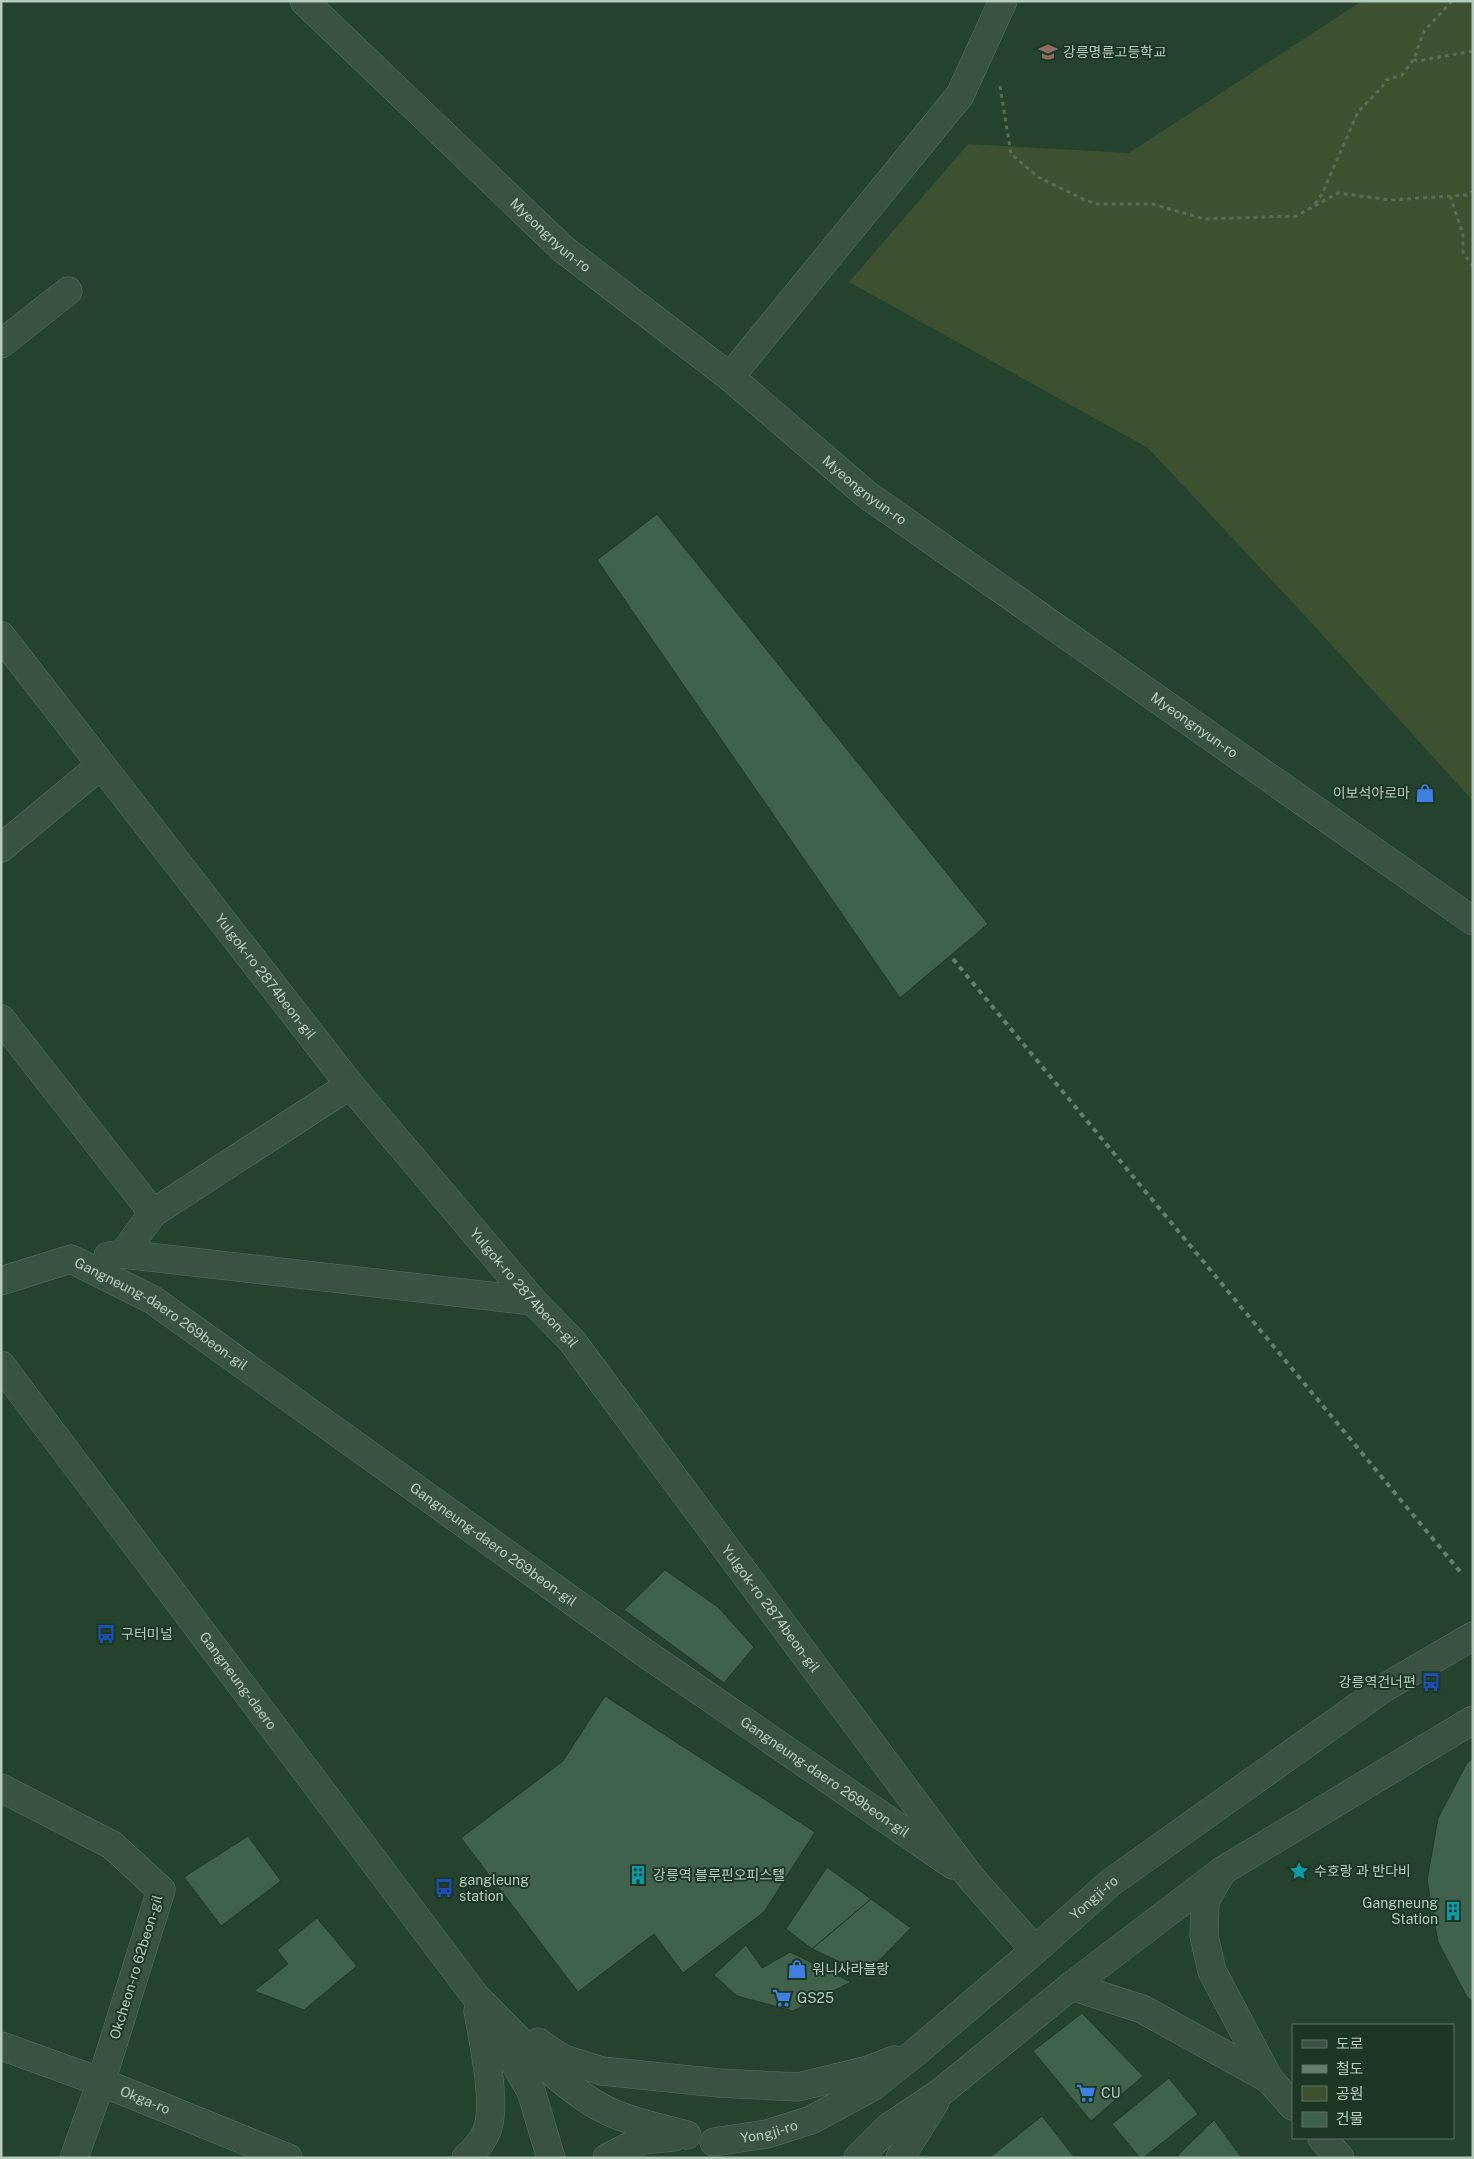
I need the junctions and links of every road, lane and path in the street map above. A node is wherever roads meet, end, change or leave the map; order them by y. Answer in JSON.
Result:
{"nodes":[{"id":1,"x":304,"y":1,"type":"edge"},
{"id":2,"x":1003,"y":1,"type":"edge"},
{"id":3,"x":1452,"y":1,"type":"edge"},
{"id":4,"x":982,"y":47,"type":"junction"},
{"id":5,"x":1473,"y":51,"type":"edge"},
{"id":6,"x":1414,"y":59,"type":"junction"},
{"id":7,"x":1473,"y":191,"type":"edge"},
{"id":8,"x":1450,"y":196,"type":"junction"},
{"id":9,"x":1314,"y":206,"type":"junction"},
{"id":10,"x":1473,"y":267,"type":"edge"},
{"id":11,"x":68,"y":291,"type":"dead end"},
{"id":12,"x":1,"y":344,"type":"edge"},
{"id":13,"x":730,"y":377,"type":"junction"},
{"id":14,"x":1,"y":636,"type":"edge"},
{"id":15,"x":102,"y":765,"type":"junction"},
{"id":16,"x":1,"y":848,"type":"edge"},
{"id":17,"x":1473,"y":921,"type":"edge"},
{"id":18,"x":1,"y":1019,"type":"edge"},
{"id":19,"x":350,"y":1085,"type":"junction"},
{"id":20,"x":153,"y":1212,"type":"junction"},
{"id":21,"x":122,"y":1254,"type":"junction"},
{"id":22,"x":71,"y":1259,"type":"junction"},
{"id":23,"x":1,"y":1281,"type":"edge"},
{"id":24,"x":532,"y":1301,"type":"junction"},
{"id":25,"x":1,"y":1365,"type":"edge"},
{"id":26,"x":1473,"y":1636,"type":"edge"},
{"id":27,"x":1473,"y":1720,"type":"edge"},
{"id":28,"x":1,"y":1788,"type":"edge"},
{"id":29,"x":1222,"y":1870,"type":"junction"},
{"id":30,"x":971,"y":1878,"type":"junction"},
{"id":31,"x":1035,"y":1950,"type":"junction"},
{"id":32,"x":1071,"y":1986,"type":"junction"},
{"id":33,"x":476,"y":1997,"type":"junction"},
{"id":34,"x":1,"y":2046,"type":"edge"},
{"id":35,"x":916,"y":2052,"type":"junction"},
{"id":36,"x":1269,"y":2079,"type":"junction"},
{"id":37,"x":101,"y":2082,"type":"junction"},
{"id":38,"x":941,"y":2092,"type":"junction"},
{"id":39,"x":1292,"y":2105,"type":"edge"},
{"id":40,"x":687,"y":2135,"type":"junction"},
{"id":41,"x":1323,"y":2139,"type":"edge"},
{"id":42,"x":714,"y":2142,"type":"junction"},
{"id":43,"x":74,"y":2158,"type":"edge"},
{"id":44,"x":288,"y":2158,"type":"edge"},
{"id":45,"x":466,"y":2158,"type":"edge"},
{"id":46,"x":551,"y":2158,"type":"edge"},
{"id":47,"x":606,"y":2158,"type":"edge"},
{"id":48,"x":748,"y":2158,"type":"edge"},
{"id":49,"x":858,"y":2158,"type":"edge"},
{"id":50,"x":900,"y":2158,"type":"edge"},
{"id":51,"x":1340,"y":2158,"type":"edge"}],
"edges":[{"from":1,"to":13,"type":"street","name":"Myeongnyun-ro"},
{"from":2,"to":4,"type":"street"},
{"from":3,"to":6,"type":"path"},
{"from":4,"to":9,"type":"path"},
{"from":4,"to":13,"type":"street"},
{"from":5,"to":6,"type":"path"},
{"from":6,"to":9,"type":"path"},
{"from":7,"to":8,"type":"path"},
{"from":8,"to":9,"type":"path"},
{"from":8,"to":10,"type":"path"},
{"from":11,"to":12,"type":"street"},
{"from":13,"to":17,"type":"street","name":"Myeongnyun-ro"},
{"from":14,"to":15,"type":"street","name":"Yulgok-ro 2874beon-gil"},
{"from":15,"to":16,"type":"street"},
{"from":15,"to":19,"type":"street","name":"Yulgok-ro 2874beon-gil"},
{"from":18,"to":20,"type":"street"},
{"from":19,"to":20,"type":"street"},
{"from":19,"to":24,"type":"street","name":"Yulgok-ro 2874beon-gil"},
{"from":20,"to":21,"type":"street"},
{"from":21,"to":22,"type":"street"},
{"from":21,"to":24,"type":"street"},
{"from":22,"to":23,"type":"street","name":"Gangneung-daero 269beon-gil"},
{"from":22,"to":30,"type":"street","name":"Gangneung-daero 269beon-gil"},
{"from":24,"to":30,"type":"street","name":"Yulgok-ro 2874beon-gil"},
{"from":25,"to":33,"type":"street","name":"Gangneung-daero"},
{"from":26,"to":31,"type":"street","name":"Yongji-ro"},
{"from":27,"to":29,"type":"street"},
{"from":28,"to":37,"type":"street","name":"Okcheon-ro 62beon-gil"},
{"from":29,"to":32,"type":"street"},
{"from":29,"to":36,"type":"street"},
{"from":30,"to":31,"type":"street","name":"Yulgok-ro 2874beon-gil"},
{"from":31,"to":35,"type":"street","name":"Yongji-ro"},
{"from":32,"to":36,"type":"street"},
{"from":32,"to":38,"type":"street"},
{"from":33,"to":35,"type":"street"},
{"from":33,"to":40,"type":"street"},
{"from":33,"to":45,"type":"street"},
{"from":33,"to":46,"type":"street"},
{"from":34,"to":37,"type":"street","name":"Okga-ro"},
{"from":35,"to":42,"type":"street","name":"Yongji-ro"},
{"from":36,"to":39,"type":"street"},
{"from":37,"to":43,"type":"street"},
{"from":37,"to":44,"type":"street","name":"Okga-ro"},
{"from":38,"to":49,"type":"street"},
{"from":38,"to":50,"type":"street"},
{"from":40,"to":42,"type":"street"},
{"from":40,"to":47,"type":"street"},
{"from":41,"to":51,"type":"street"},
{"from":42,"to":48,"type":"street"}]}
